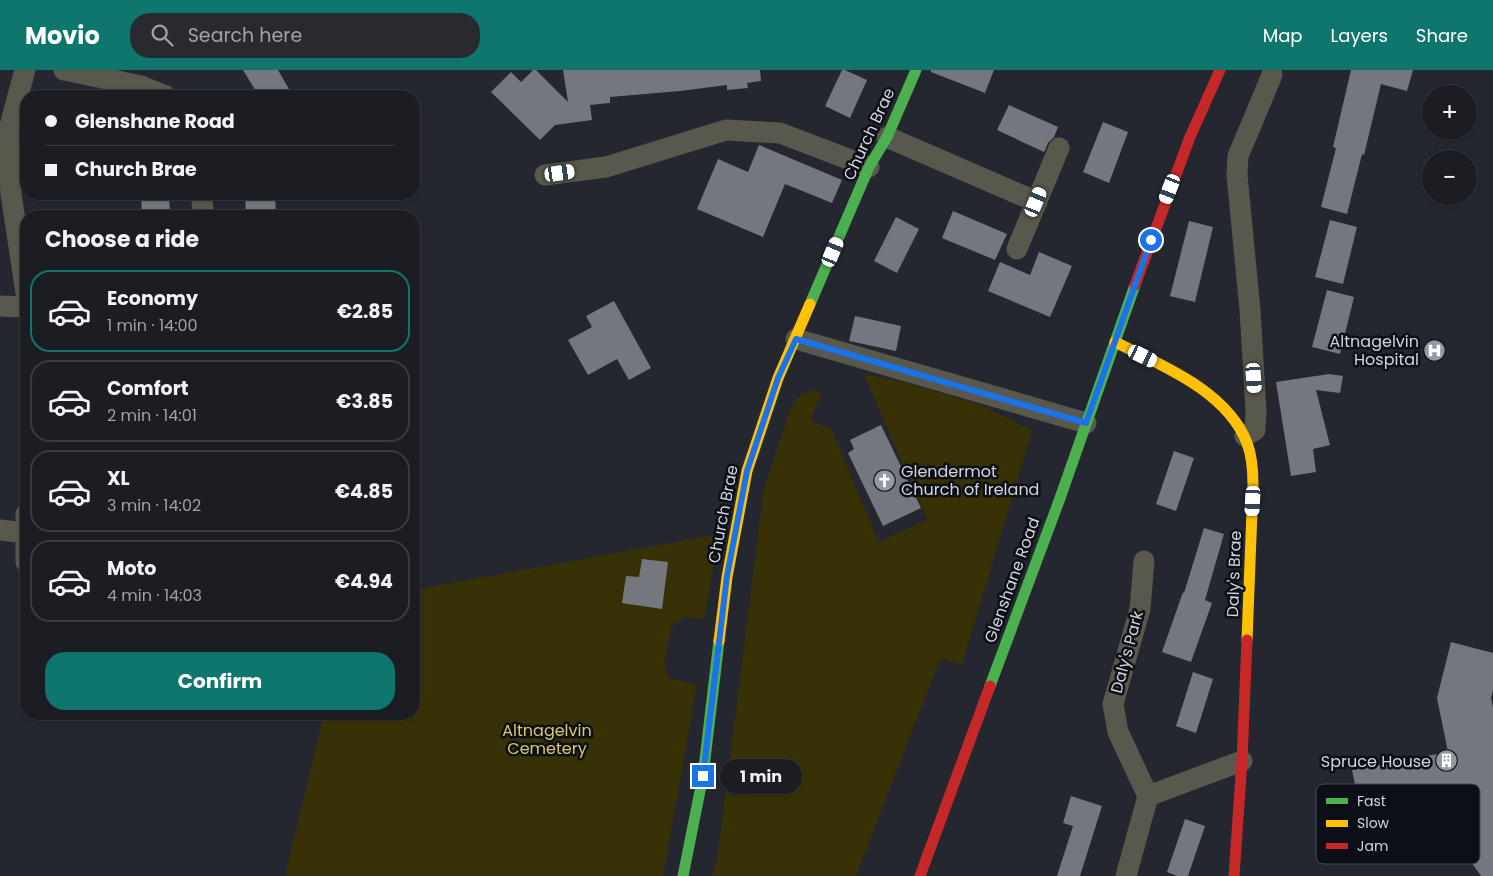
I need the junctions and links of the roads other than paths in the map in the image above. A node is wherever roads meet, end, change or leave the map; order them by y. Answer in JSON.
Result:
{"nodes":[{"id":1,"x":25,"y":70,"type":"edge"},
{"id":2,"x":64,"y":70,"type":"edge"},
{"id":3,"x":916,"y":70,"type":"edge"},
{"id":4,"x":1220,"y":70,"type":"edge"},
{"id":5,"x":1272,"y":75,"type":"dead end"},
{"id":6,"x":151,"y":90,"type":"edge"},
{"id":7,"x":887,"y":137,"type":"junction"},
{"id":8,"x":1059,"y":148,"type":"dead end"},
{"id":9,"x":869,"y":167,"type":"junction"},
{"id":10,"x":545,"y":175,"type":"dead end"},
{"id":11,"x":1036,"y":202,"type":"junction"},
{"id":12,"x":1016,"y":248,"type":"dead end"},
{"id":13,"x":20,"y":253,"type":"edge"},
{"id":14,"x":0,"y":306,"type":"edge"},
{"id":15,"x":20,"y":307,"type":"edge"},
{"id":16,"x":796,"y":339,"type":"junction"},
{"id":17,"x":1115,"y":342,"type":"junction"},
{"id":18,"x":1086,"y":423,"type":"junction"},
{"id":19,"x":1244,"y":436,"type":"junction"},
{"id":20,"x":0,"y":530,"type":"edge"},
{"id":21,"x":20,"y":532,"type":"edge"},
{"id":22,"x":1144,"y":561,"type":"dead end"},
{"id":23,"x":1242,"y":761,"type":"junction"},
{"id":24,"x":1148,"y":796,"type":"junction"},
{"id":25,"x":683,"y":876,"type":"edge"},
{"id":26,"x":920,"y":876,"type":"edge"},
{"id":27,"x":1126,"y":876,"type":"edge"},
{"id":28,"x":1234,"y":876,"type":"edge"}],
"edges":[{"from":1,"to":13,"type":"street"},
{"from":2,"to":6,"type":"street"},
{"from":3,"to":7,"type":"main road","name":"Church Brae"},
{"from":4,"to":17,"type":"main road","name":"Glenshane Road"},
{"from":5,"to":19,"type":"street"},
{"from":7,"to":9,"type":"main road","name":"Church Brae"},
{"from":7,"to":11,"type":"street"},
{"from":8,"to":11,"type":"street"},
{"from":9,"to":10,"type":"street"},
{"from":9,"to":16,"type":"main road","name":"Church Brae"},
{"from":11,"to":12,"type":"street"},
{"from":14,"to":15,"type":"street"},
{"from":16,"to":18,"type":"street"},
{"from":16,"to":25,"type":"main road","name":"Church Brae"},
{"from":17,"to":18,"type":"main road","name":"Glenshane Road"},
{"from":17,"to":19,"type":"main road","name":"Daly's Brae"},
{"from":18,"to":26,"type":"main road","name":"Glenshane Road"},
{"from":19,"to":23,"type":"main road","name":"Daly's Brae"},
{"from":20,"to":21,"type":"street"},
{"from":22,"to":24,"type":"street","name":"Daly's Park"},
{"from":23,"to":24,"type":"street"},
{"from":23,"to":28,"type":"main road","name":"Daly's Brae"},
{"from":24,"to":27,"type":"street"}]}
